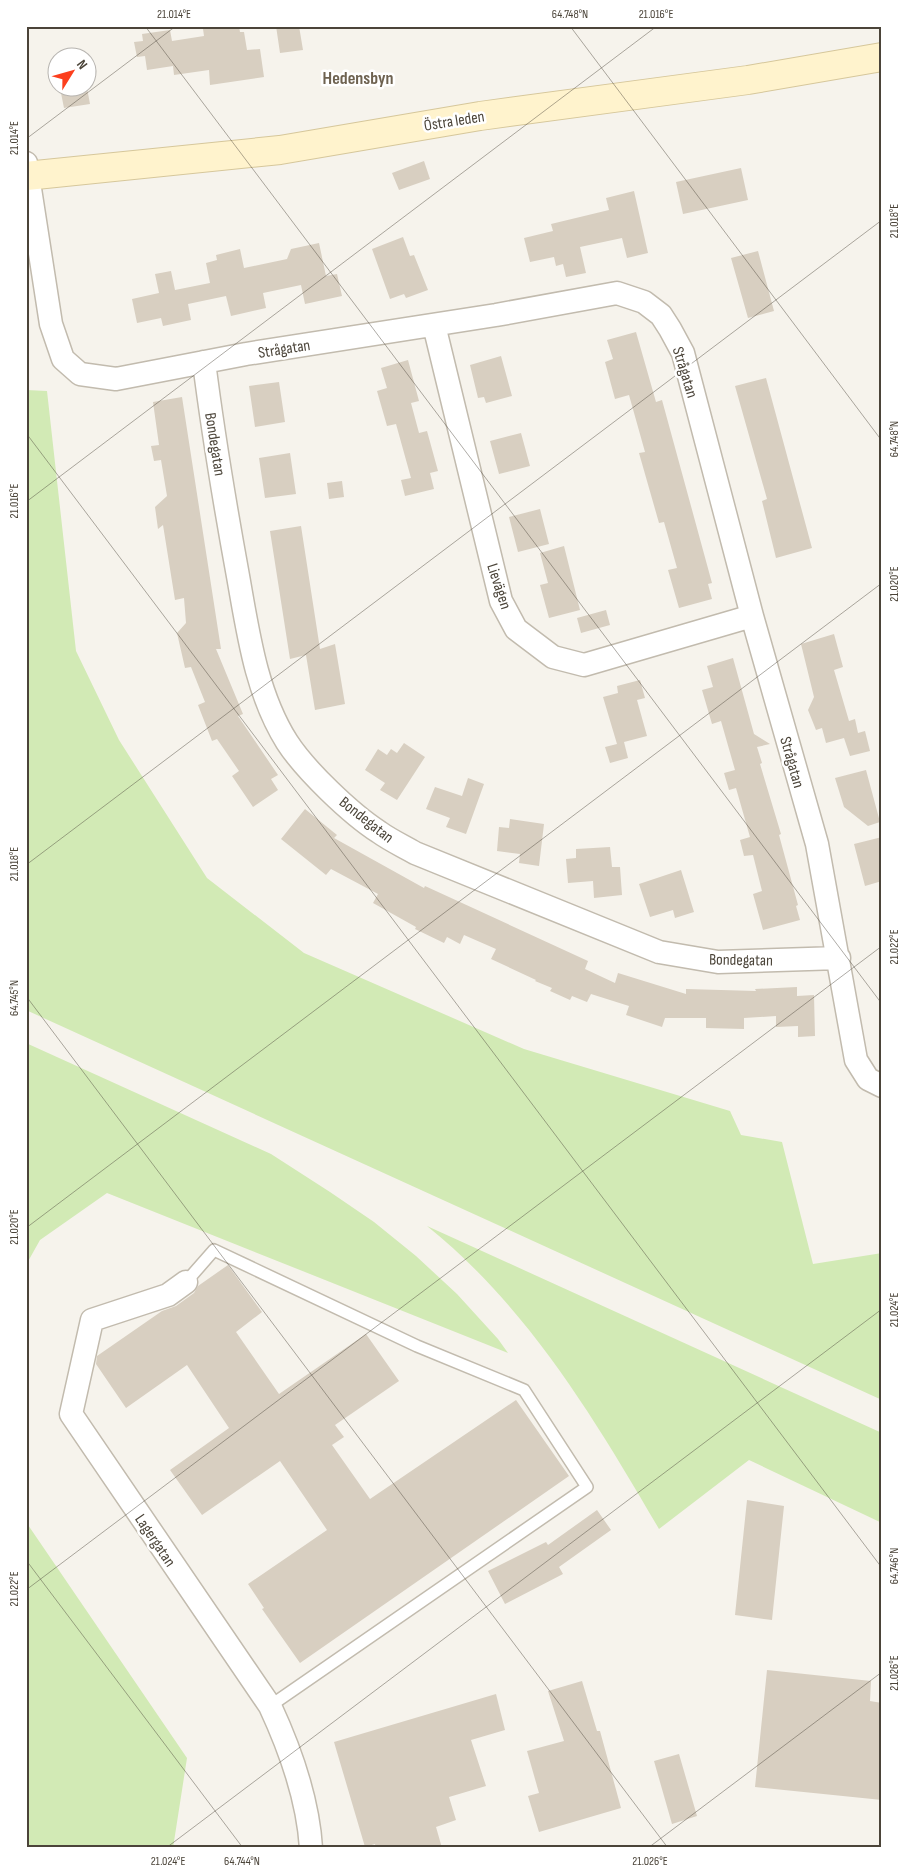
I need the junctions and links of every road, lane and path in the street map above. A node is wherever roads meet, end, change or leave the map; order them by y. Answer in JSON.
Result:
{"nodes":[{"id":1,"x":882,"y":57,"type":"edge"},
{"id":2,"x":27,"y":171,"type":"edge"},
{"id":3,"x":434,"y":325,"type":"junction"},
{"id":4,"x":204,"y":362,"type":"junction"},
{"id":5,"x":752,"y":616,"type":"junction"},
{"id":6,"x":839,"y":958,"type":"junction"},
{"id":7,"x":882,"y":1086,"type":"edge"},
{"id":8,"x":186,"y":1282,"type":"joint"},
{"id":9,"x":270,"y":1706,"type":"junction"},
{"id":10,"x":311,"y":1848,"type":"edge"}],
"edges":[{"from":1,"to":2,"type":"street","name":"Östra leden"},
{"from":2,"to":4,"type":"street","name":"Strågatan"},
{"from":3,"to":4,"type":"street","name":"Strågatan"},
{"from":3,"to":5,"type":"street","name":"Strågatan"},
{"from":3,"to":5,"type":"street","name":"Lievägen"},
{"from":4,"to":6,"type":"street","name":"Bondegatan"},
{"from":5,"to":6,"type":"street","name":"Strågatan"},
{"from":6,"to":7,"type":"street","name":"Strågatan"},
{"from":8,"to":9,"type":"street","name":"Lagergatan"},
{"from":8,"to":9,"type":"lane"},
{"from":9,"to":10,"type":"street","name":"Lagergatan"}]}
